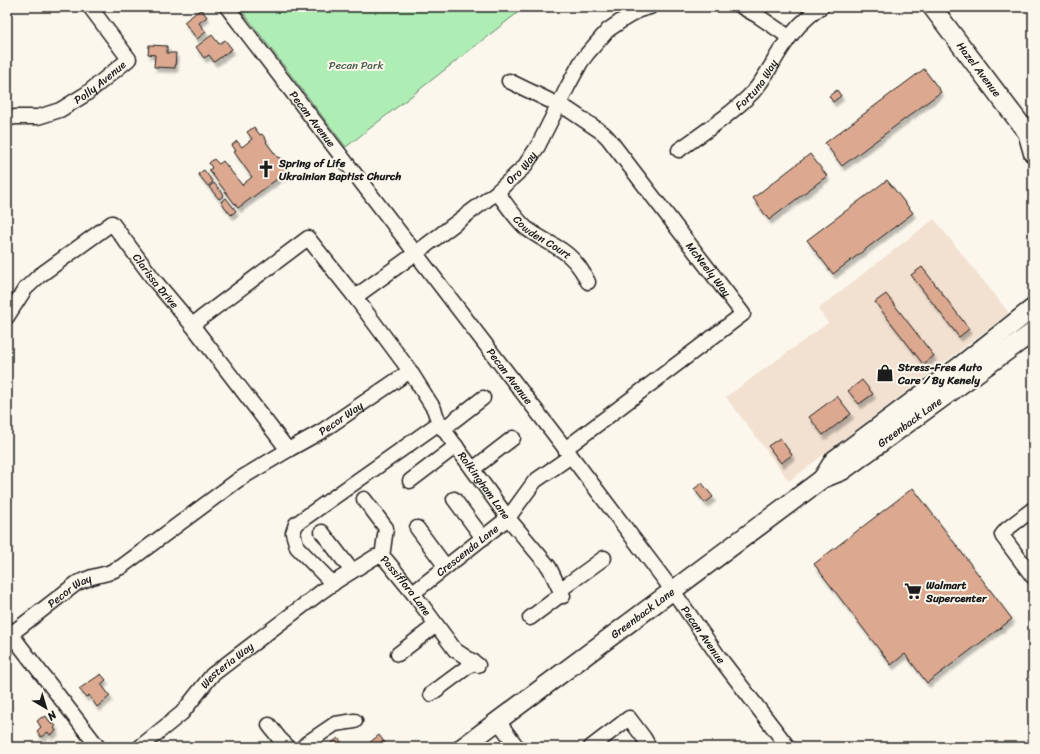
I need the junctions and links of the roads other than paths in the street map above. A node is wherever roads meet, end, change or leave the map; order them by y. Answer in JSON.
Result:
{"nodes":[{"id":1,"x":90,"y":7,"type":"edge"},
{"id":2,"x":227,"y":7,"type":"edge"},
{"id":3,"x":650,"y":7,"type":"edge"},
{"id":4,"x":742,"y":7,"type":"edge"},
{"id":5,"x":821,"y":7,"type":"edge"},
{"id":6,"x":932,"y":7,"type":"edge"},
{"id":7,"x":789,"y":37,"type":"junction"},
{"id":8,"x":509,"y":81,"type":"dead end"},
{"id":9,"x":558,"y":106,"type":"junction"},
{"id":10,"x":7,"y":119,"type":"edge"},
{"id":11,"x":1031,"y":132,"type":"edge"},
{"id":12,"x":679,"y":150,"type":"dead end"},
{"id":13,"x":1033,"y":153,"type":"edge"},
{"id":14,"x":497,"y":192,"type":"junction"},
{"id":15,"x":416,"y":253,"type":"junction"},
{"id":16,"x":588,"y":282,"type":"dead end"},
{"id":17,"x":354,"y":297,"type":"junction"},
{"id":18,"x":1033,"y":308,"type":"edge"},
{"id":19,"x":7,"y":317,"type":"edge"},
{"id":20,"x":192,"y":325,"type":"junction"},
{"id":21,"x":1007,"y":328,"type":"junction"},
{"id":22,"x":1033,"y":332,"type":"edge"},
{"id":23,"x":985,"y":366,"type":"junction"},
{"id":24,"x":410,"y":371,"type":"junction"},
{"id":25,"x":483,"y":398,"type":"dead end"},
{"id":26,"x":441,"y":426,"type":"junction"},
{"id":27,"x":889,"y":428,"type":"junction"},
{"id":28,"x":513,"y":438,"type":"dead end"},
{"id":29,"x":456,"y":446,"type":"junction"},
{"id":30,"x":288,"y":450,"type":"junction"},
{"id":31,"x":568,"y":453,"type":"junction"},
{"id":32,"x":473,"y":469,"type":"junction"},
{"id":33,"x":822,"y":479,"type":"junction"},
{"id":34,"x":410,"y":481,"type":"dead end"},
{"id":35,"x":454,"y":499,"type":"dead end"},
{"id":36,"x":364,"y":500,"type":"dead end"},
{"id":37,"x":1033,"y":509,"type":"edge"},
{"id":38,"x":508,"y":518,"type":"junction"},
{"id":39,"x":417,"y":528,"type":"dead end"},
{"id":40,"x":322,"y":532,"type":"dead end"},
{"id":41,"x":483,"y":538,"type":"junction"},
{"id":42,"x":382,"y":557,"type":"junction"},
{"id":43,"x":604,"y":558,"type":"dead end"},
{"id":44,"x":446,"y":567,"type":"junction"},
{"id":45,"x":352,"y":571,"type":"junction"},
{"id":46,"x":1033,"y":577,"type":"edge"},
{"id":47,"x":327,"y":588,"type":"junction"},
{"id":48,"x":673,"y":591,"type":"junction"},
{"id":49,"x":413,"y":593,"type":"junction"},
{"id":50,"x":562,"y":593,"type":"junction"},
{"id":51,"x":530,"y":618,"type":"dead end"},
{"id":52,"x":436,"y":625,"type":"junction"},
{"id":53,"x":9,"y":632,"type":"edge"},
{"id":54,"x":398,"y":654,"type":"dead end"},
{"id":55,"x":431,"y":694,"type":"dead end"},
{"id":56,"x":355,"y":721,"type":"dead end"},
{"id":57,"x":498,"y":721,"type":"junction"},
{"id":58,"x":269,"y":725,"type":"dead end"},
{"id":59,"x":98,"y":747,"type":"edge"},
{"id":60,"x":140,"y":747,"type":"edge"},
{"id":61,"x":288,"y":747,"type":"edge"},
{"id":62,"x":304,"y":747,"type":"edge"},
{"id":63,"x":463,"y":747,"type":"edge"},
{"id":64,"x":517,"y":747,"type":"edge"},
{"id":65,"x":591,"y":747,"type":"edge"},
{"id":66,"x":649,"y":747,"type":"edge"},
{"id":67,"x":788,"y":747,"type":"edge"}],
"edges":[{"from":1,"to":10,"type":"street","name":"Polly Avenue"},
{"from":2,"to":15,"type":"street","name":"Pecan Avenue"},
{"from":3,"to":9,"type":"street","name":"Oro Way"},
{"from":4,"to":7,"type":"street"},
{"from":5,"to":7,"type":"street","name":"Fortuna Way"},
{"from":6,"to":11,"type":"main road","name":"Hazel Avenue"},
{"from":7,"to":12,"type":"street","name":"Fortuna Way"},
{"from":8,"to":9,"type":"street","name":"McNeely Way"},
{"from":9,"to":14,"type":"street","name":"Oro Way"},
{"from":9,"to":31,"type":"street","name":"McNeely Way"},
{"from":11,"to":13,"type":"main road","name":"Hazel Avenue"},
{"from":14,"to":15,"type":"street","name":"Oro Way"},
{"from":14,"to":16,"type":"street","name":"Cowden Court"},
{"from":15,"to":17,"type":"street","name":"Oro Way"},
{"from":15,"to":31,"type":"street","name":"Pecan Avenue"},
{"from":17,"to":20,"type":"street"},
{"from":17,"to":24,"type":"street"},
{"from":18,"to":21,"type":"main road","name":"Greenback Lane"},
{"from":19,"to":20,"type":"street","name":"Clarissa Drive"},
{"from":20,"to":30,"type":"street","name":"Clarissa Drive"},
{"from":21,"to":23,"type":"main road"},
{"from":21,"to":27,"type":"main road","name":"Greenback Lane"},
{"from":22,"to":23,"type":"main road","name":"Greenback Lane"},
{"from":23,"to":27,"type":"main road","name":"Greenback Lane"},
{"from":24,"to":26,"type":"street","name":"Rolkingham Lane"},
{"from":24,"to":30,"type":"street","name":"Pecor Way"},
{"from":25,"to":26,"type":"street"},
{"from":26,"to":29,"type":"street","name":"Rolkingham Lane"},
{"from":26,"to":47,"type":"street"},
{"from":27,"to":33,"type":"main road","name":"Greenback Lane"},
{"from":27,"to":33,"type":"main road","name":"Greenback Lane"},
{"from":28,"to":32,"type":"street"},
{"from":29,"to":32,"type":"street","name":"Rolkingham Lane"},
{"from":29,"to":34,"type":"street"},
{"from":30,"to":53,"type":"street","name":"Pecor Way"},
{"from":31,"to":38,"type":"street","name":"Crescenda Lane"},
{"from":31,"to":48,"type":"street","name":"Pecan Avenue"},
{"from":32,"to":38,"type":"street","name":"Rolkingham Lane"},
{"from":33,"to":48,"type":"main road","name":"Greenback Lane"},
{"from":35,"to":41,"type":"street"},
{"from":36,"to":42,"type":"street"},
{"from":37,"to":46,"type":"street"},
{"from":38,"to":41,"type":"street","name":"Crescenda Lane"},
{"from":38,"to":50,"type":"street","name":"Rolkingham Lane"},
{"from":39,"to":44,"type":"street"},
{"from":40,"to":45,"type":"street"},
{"from":41,"to":44,"type":"street","name":"Crescenda Lane"},
{"from":42,"to":45,"type":"street","name":"Passiflora Lane"},
{"from":42,"to":49,"type":"street","name":"Passiflora Lane"},
{"from":43,"to":50,"type":"street"},
{"from":44,"to":49,"type":"street","name":"Crescenda Lane"},
{"from":45,"to":47,"type":"street","name":"Passiflora Lane"},
{"from":47,"to":60,"type":"street","name":"Westeria Way"},
{"from":48,"to":57,"type":"main road","name":"Greenback Lane"},
{"from":48,"to":67,"type":"street","name":"Pecan Avenue"},
{"from":49,"to":52,"type":"street","name":"Passiflora Lane"},
{"from":50,"to":51,"type":"street"},
{"from":52,"to":54,"type":"street"},
{"from":52,"to":55,"type":"street","name":"Passiflora Lane"},
{"from":53,"to":59,"type":"street"},
{"from":56,"to":62,"type":"street"},
{"from":57,"to":63,"type":"main road","name":"Greenback Lane"},
{"from":57,"to":64,"type":"street"},
{"from":58,"to":61,"type":"street"},
{"from":65,"to":66,"type":"street"}]}
